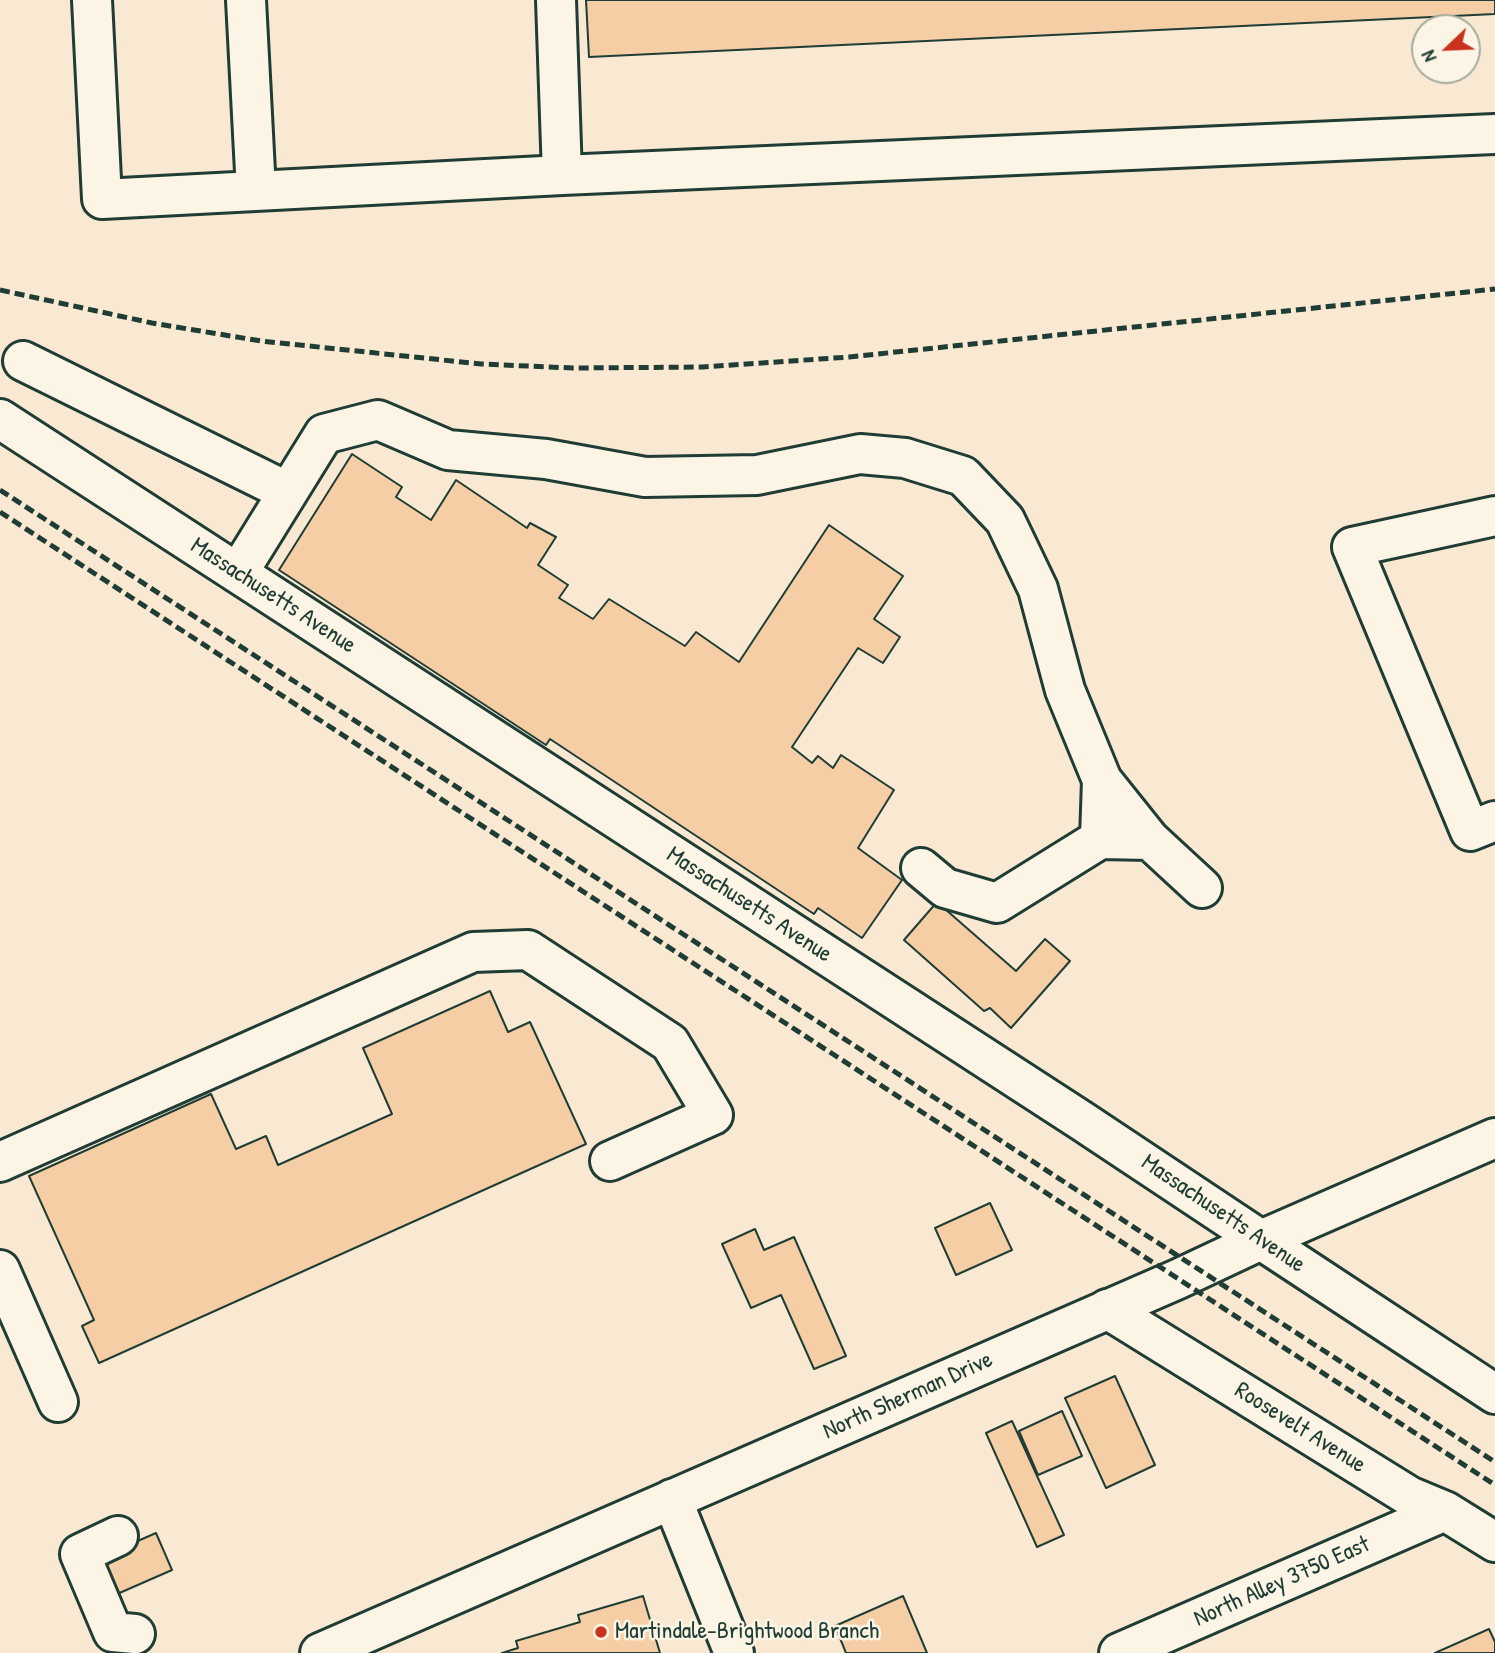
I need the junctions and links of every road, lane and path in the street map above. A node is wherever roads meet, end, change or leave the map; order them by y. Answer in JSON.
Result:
{"nodes":[{"id":1,"x":92,"y":0,"type":"edge"},
{"id":2,"x":246,"y":0,"type":"edge"},
{"id":3,"x":556,"y":0,"type":"edge"},
{"id":4,"x":1495,"y":134,"type":"edge"},
{"id":5,"x":562,"y":175,"type":"junction"},
{"id":6,"x":256,"y":191,"type":"junction"},
{"id":7,"x":23,"y":361,"type":"dead end"},
{"id":8,"x":0,"y":419,"type":"edge"},
{"id":9,"x":288,"y":492,"type":"junction"},
{"id":10,"x":1495,"y":516,"type":"edge"},
{"id":11,"x":238,"y":573,"type":"junction"},
{"id":12,"x":1102,"y":780,"type":"junction"},
{"id":13,"x":1495,"y":821,"type":"edge"},
{"id":14,"x":1100,"y":839,"type":"junction"},
{"id":15,"x":1150,"y":840,"type":"junction"},
{"id":16,"x":921,"y":868,"type":"dead end"},
{"id":17,"x":1202,"y":888,"type":"dead end"},
{"id":18,"x":1495,"y":1138,"type":"edge"},
{"id":19,"x":610,"y":1161,"type":"dead end"},
{"id":20,"x":0,"y":1162,"type":"edge"},
{"id":21,"x":1261,"y":1240,"type":"junction"},
{"id":22,"x":0,"y":1270,"type":"edge"},
{"id":23,"x":1107,"y":1308,"type":"junction"},
{"id":24,"x":1495,"y":1394,"type":"edge"},
{"id":25,"x":58,"y":1402,"type":"dead end"},
{"id":26,"x":672,"y":1499,"type":"junction"},
{"id":27,"x":1445,"y":1511,"type":"junction"},
{"id":28,"x":118,"y":1536,"type":"dead end"},
{"id":29,"x":1495,"y":1542,"type":"edge"},
{"id":30,"x":135,"y":1634,"type":"dead end"},
{"id":31,"x":1141,"y":1649,"type":"edge"},
{"id":32,"x":320,"y":1653,"type":"edge"},
{"id":33,"x":734,"y":1653,"type":"edge"}],
"edges":[{"from":1,"to":6,"type":"main road"},
{"from":2,"to":6,"type":"main road"},
{"from":3,"to":5,"type":"main road"},
{"from":4,"to":5,"type":"main road"},
{"from":5,"to":6,"type":"main road"},
{"from":7,"to":9,"type":"main road"},
{"from":8,"to":11,"type":"main road","name":"Massachusetts Avenue"},
{"from":9,"to":11,"type":"main road"},
{"from":9,"to":12,"type":"main road"},
{"from":10,"to":13,"type":"main road"},
{"from":11,"to":21,"type":"main road","name":"Massachusetts Avenue"},
{"from":12,"to":14,"type":"main road"},
{"from":12,"to":15,"type":"main road"},
{"from":14,"to":15,"type":"main road"},
{"from":14,"to":16,"type":"main road"},
{"from":15,"to":17,"type":"main road"},
{"from":18,"to":21,"type":"main road","name":"North Sherman Drive"},
{"from":19,"to":20,"type":"main road"},
{"from":21,"to":23,"type":"main road","name":"North Sherman Drive"},
{"from":21,"to":24,"type":"main road","name":"Massachusetts Avenue"},
{"from":22,"to":25,"type":"main road"},
{"from":23,"to":26,"type":"main road","name":"North Sherman Drive"},
{"from":23,"to":27,"type":"main road","name":"Roosevelt Avenue"},
{"from":26,"to":32,"type":"main road","name":"North Sherman Drive"},
{"from":26,"to":33,"type":"main road"},
{"from":27,"to":29,"type":"main road","name":"Roosevelt Avenue"},
{"from":27,"to":31,"type":"main road","name":"North Alley 3750 East"},
{"from":28,"to":30,"type":"main road"}]}
